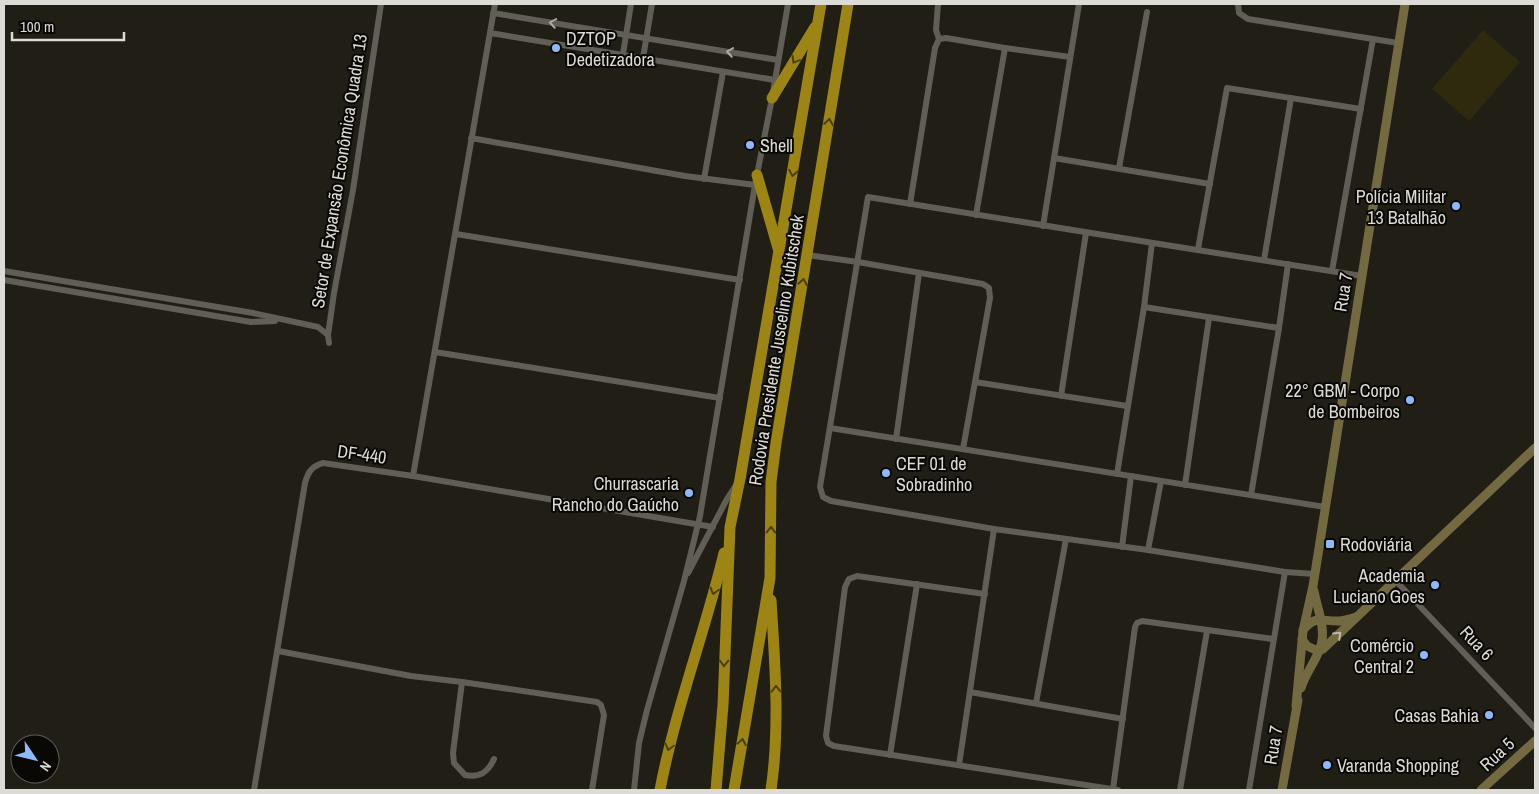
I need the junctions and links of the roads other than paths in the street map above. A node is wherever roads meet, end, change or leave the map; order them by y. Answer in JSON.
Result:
{"nodes":[{"id":1,"x":382,"y":4,"type":"edge"},
{"id":2,"x":495,"y":4,"type":"edge"},
{"id":3,"x":631,"y":4,"type":"edge"},
{"id":4,"x":652,"y":4,"type":"edge"},
{"id":5,"x":788,"y":4,"type":"edge"},
{"id":6,"x":821,"y":4,"type":"edge"},
{"id":7,"x":848,"y":4,"type":"edge"},
{"id":8,"x":938,"y":4,"type":"edge"},
{"id":9,"x":1079,"y":4,"type":"edge"},
{"id":10,"x":1238,"y":4,"type":"edge"},
{"id":11,"x":1404,"y":4,"type":"edge"},
{"id":12,"x":1147,"y":12,"type":"dead end"},
{"id":13,"x":493,"y":13,"type":"junction"},
{"id":14,"x":818,"y":22,"type":"junction"},
{"id":15,"x":490,"y":33,"type":"junction"},
{"id":16,"x":626,"y":35,"type":"junction"},
{"id":17,"x":646,"y":39,"type":"junction"},
{"id":18,"x":1373,"y":39,"type":"junction"},
{"id":19,"x":939,"y":40,"type":"junction"},
{"id":20,"x":1398,"y":43,"type":"junction"},
{"id":21,"x":1005,"y":48,"type":"junction"},
{"id":22,"x":623,"y":54,"type":"junction"},
{"id":23,"x":1070,"y":57,"type":"junction"},
{"id":24,"x":643,"y":58,"type":"junction"},
{"id":25,"x":778,"y":60,"type":"junction"},
{"id":26,"x":723,"y":72,"type":"junction"},
{"id":27,"x":775,"y":80,"type":"junction"},
{"id":28,"x":772,"y":98,"type":"junction"},
{"id":29,"x":1291,"y":98,"type":"junction"},
{"id":30,"x":1361,"y":109,"type":"junction"},
{"id":31,"x":470,"y":138,"type":"junction"},
{"id":32,"x":1054,"y":158,"type":"junction"},
{"id":33,"x":1119,"y":168,"type":"junction"},
{"id":34,"x":704,"y":178,"type":"junction"},
{"id":35,"x":756,"y":180,"type":"junction"},
{"id":36,"x":1210,"y":184,"type":"junction"},
{"id":37,"x":910,"y":204,"type":"junction"},
{"id":38,"x":976,"y":215,"type":"junction"},
{"id":39,"x":1043,"y":226,"type":"junction"},
{"id":40,"x":1086,"y":233,"type":"junction"},
{"id":41,"x":456,"y":234,"type":"junction"},
{"id":42,"x":1152,"y":243,"type":"junction"},
{"id":43,"x":1198,"y":249,"type":"junction"},
{"id":44,"x":779,"y":252,"type":"junction"},
{"id":45,"x":807,"y":255,"type":"junction"},
{"id":46,"x":1264,"y":260,"type":"junction"},
{"id":47,"x":858,"y":262,"type":"junction"},
{"id":48,"x":1288,"y":264,"type":"junction"},
{"id":49,"x":4,"y":271,"type":"edge"},
{"id":50,"x":1332,"y":271,"type":"junction"},
{"id":51,"x":919,"y":273,"type":"junction"},
{"id":52,"x":1362,"y":276,"type":"junction"},
{"id":53,"x":4,"y":280,"type":"edge"},
{"id":54,"x":740,"y":280,"type":"junction"},
{"id":55,"x":1144,"y":307,"type":"junction"},
{"id":56,"x":1209,"y":318,"type":"junction"},
{"id":57,"x":284,"y":320,"type":"junction"},
{"id":58,"x":1279,"y":328,"type":"junction"},
{"id":59,"x":435,"y":352,"type":"junction"},
{"id":60,"x":975,"y":382,"type":"junction"},
{"id":61,"x":1061,"y":396,"type":"junction"},
{"id":62,"x":720,"y":398,"type":"junction"},
{"id":63,"x":1127,"y":406,"type":"junction"},
{"id":64,"x":830,"y":428,"type":"junction"},
{"id":65,"x":896,"y":438,"type":"junction"},
{"id":66,"x":1535,"y":448,"type":"edge"},
{"id":67,"x":963,"y":449,"type":"junction"},
{"id":68,"x":1117,"y":474,"type":"junction"},
{"id":69,"x":413,"y":476,"type":"junction"},
{"id":70,"x":1131,"y":476,"type":"junction"},
{"id":71,"x":740,"y":479,"type":"junction"},
{"id":72,"x":1161,"y":481,"type":"junction"},
{"id":73,"x":1185,"y":485,"type":"junction"},
{"id":74,"x":1251,"y":495,"type":"junction"},
{"id":75,"x":1325,"y":507,"type":"junction"},
{"id":76,"x":698,"y":525,"type":"junction"},
{"id":77,"x":730,"y":526,"type":"junction"},
{"id":78,"x":713,"y":527,"type":"junction"},
{"id":79,"x":994,"y":529,"type":"junction"},
{"id":80,"x":1066,"y":539,"type":"junction"},
{"id":81,"x":1122,"y":548,"type":"junction"},
{"id":82,"x":1148,"y":550,"type":"junction"},
{"id":83,"x":1285,"y":572,"type":"junction"},
{"id":84,"x":1315,"y":574,"type":"junction"},
{"id":85,"x":770,"y":578,"type":"junction"},
{"id":86,"x":1395,"y":580,"type":"junction"},
{"id":87,"x":684,"y":581,"type":"junction"},
{"id":88,"x":917,"y":584,"type":"junction"},
{"id":89,"x":1313,"y":586,"type":"junction"},
{"id":90,"x":985,"y":594,"type":"junction"},
{"id":91,"x":1356,"y":617,"type":"junction"},
{"id":92,"x":1320,"y":619,"type":"junction"},
{"id":93,"x":1207,"y":631,"type":"junction"},
{"id":94,"x":1302,"y":635,"type":"junction"},
{"id":95,"x":1273,"y":639,"type":"junction"},
{"id":96,"x":278,"y":651,"type":"junction"},
{"id":97,"x":1318,"y":651,"type":"junction"},
{"id":98,"x":462,"y":682,"type":"junction"},
{"id":99,"x":970,"y":692,"type":"junction"},
{"id":100,"x":1036,"y":703,"type":"junction"},
{"id":101,"x":1296,"y":706,"type":"junction"},
{"id":102,"x":1123,"y":719,"type":"junction"},
{"id":103,"x":1535,"y":728,"type":"edge"},
{"id":104,"x":1535,"y":741,"type":"edge"},
{"id":105,"x":890,"y":755,"type":"junction"},
{"id":106,"x":494,"y":759,"type":"dead end"},
{"id":107,"x":959,"y":765,"type":"junction"},
{"id":108,"x":254,"y":790,"type":"edge"},
{"id":109,"x":592,"y":790,"type":"edge"},
{"id":110,"x":634,"y":790,"type":"edge"},
{"id":111,"x":660,"y":790,"type":"edge"},
{"id":112,"x":716,"y":790,"type":"edge"},
{"id":113,"x":734,"y":790,"type":"edge"},
{"id":114,"x":772,"y":790,"type":"edge"},
{"id":115,"x":1116,"y":790,"type":"edge"},
{"id":116,"x":1180,"y":790,"type":"edge"},
{"id":117,"x":1249,"y":790,"type":"edge"},
{"id":118,"x":1282,"y":790,"type":"edge"},
{"id":119,"x":1481,"y":790,"type":"edge"}],
"edges":[{"from":1,"to":57,"type":"street","name":"Setor de Expansão Econômica Quadra 13"},
{"from":2,"to":13,"type":"street"},
{"from":3,"to":16,"type":"street"},
{"from":4,"to":17,"type":"street"},
{"from":5,"to":25,"type":"street"},
{"from":6,"to":14,"type":"highway","name":"Rodovia Presidente Juscelino Kubitschek"},
{"from":45,"to":7,"type":"highway","name":"Rodovia Presidente Juscelino Kubitschek","one_way":true},
{"from":8,"to":19,"type":"street"},
{"from":9,"to":23,"type":"street"},
{"from":10,"to":18,"type":"street"},
{"from":11,"to":20,"type":"main road","name":"Rua 7"},
{"from":12,"to":33,"type":"street"},
{"from":13,"to":15,"type":"street"},
{"from":16,"to":13,"type":"street","one_way":true},
{"from":14,"to":28,"type":"highway","one_way":true},
{"from":14,"to":44,"type":"highway","name":"Rodovia Presidente Juscelino Kubitschek","one_way":true},
{"from":15,"to":22,"type":"street"},
{"from":15,"to":31,"type":"street"},
{"from":16,"to":17,"type":"street"},
{"from":16,"to":22,"type":"street"},
{"from":17,"to":24,"type":"street"},
{"from":25,"to":17,"type":"street","one_way":true},
{"from":18,"to":20,"type":"street"},
{"from":18,"to":30,"type":"street"},
{"from":19,"to":21,"type":"street"},
{"from":19,"to":37,"type":"street"},
{"from":20,"to":52,"type":"main road","name":"Rua 7"},
{"from":21,"to":23,"type":"street"},
{"from":21,"to":38,"type":"street"},
{"from":22,"to":24,"type":"street"},
{"from":23,"to":32,"type":"street"},
{"from":24,"to":26,"type":"street"},
{"from":25,"to":27,"type":"street"},
{"from":26,"to":27,"type":"street"},
{"from":26,"to":34,"type":"street"},
{"from":27,"to":28,"type":"street"},
{"from":28,"to":35,"type":"street"},
{"from":29,"to":30,"type":"street"},
{"from":29,"to":36,"type":"street"},
{"from":29,"to":46,"type":"street"},
{"from":30,"to":50,"type":"street"},
{"from":31,"to":34,"type":"street"},
{"from":31,"to":41,"type":"street"},
{"from":32,"to":33,"type":"street"},
{"from":32,"to":39,"type":"street"},
{"from":33,"to":36,"type":"street"},
{"from":34,"to":35,"type":"street"},
{"from":35,"to":44,"type":"highway"},
{"from":35,"to":54,"type":"street"},
{"from":36,"to":43,"type":"street"},
{"from":37,"to":38,"type":"street"},
{"from":37,"to":47,"type":"street"},
{"from":38,"to":39,"type":"street"},
{"from":39,"to":40,"type":"street"},
{"from":40,"to":42,"type":"street"},
{"from":40,"to":61,"type":"street"},
{"from":41,"to":54,"type":"street"},
{"from":41,"to":59,"type":"street"},
{"from":42,"to":43,"type":"street"},
{"from":42,"to":55,"type":"street"},
{"from":43,"to":46,"type":"street"},
{"from":44,"to":71,"type":"highway","name":"Rodovia Presidente Juscelino Kubitschek"},
{"from":45,"to":47,"type":"street"},
{"from":85,"to":45,"type":"highway","name":"Rodovia Presidente Juscelino Kubitschek","one_way":true},
{"from":46,"to":48,"type":"street"},
{"from":47,"to":51,"type":"street"},
{"from":47,"to":64,"type":"street"},
{"from":48,"to":50,"type":"street"},
{"from":48,"to":58,"type":"street"},
{"from":49,"to":57,"type":"street"},
{"from":50,"to":52,"type":"street"},
{"from":51,"to":60,"type":"street"},
{"from":51,"to":65,"type":"street"},
{"from":52,"to":75,"type":"main road","name":"Rua 7"},
{"from":53,"to":57,"type":"street"},
{"from":54,"to":62,"type":"street"},
{"from":55,"to":56,"type":"street"},
{"from":55,"to":63,"type":"street"},
{"from":56,"to":58,"type":"street"},
{"from":56,"to":73,"type":"street"},
{"from":58,"to":74,"type":"street"},
{"from":59,"to":62,"type":"street"},
{"from":59,"to":69,"type":"street"},
{"from":60,"to":61,"type":"street"},
{"from":60,"to":67,"type":"street"},
{"from":61,"to":63,"type":"street"},
{"from":62,"to":76,"type":"street"},
{"from":63,"to":68,"type":"street"},
{"from":64,"to":65,"type":"street"},
{"from":64,"to":79,"type":"street"},
{"from":65,"to":67,"type":"street"},
{"from":66,"to":86,"type":"main road"},
{"from":67,"to":68,"type":"street"},
{"from":68,"to":70,"type":"street"},
{"from":69,"to":76,"type":"street","name":"DF-440"},
{"from":69,"to":96,"type":"street","name":"DF-440"},
{"from":70,"to":72,"type":"street"},
{"from":70,"to":81,"type":"street"},
{"from":71,"to":77,"type":"highway","name":"Rodovia Presidente Juscelino Kubitschek"},
{"from":71,"to":78,"type":"street"},
{"from":72,"to":73,"type":"street"},
{"from":72,"to":82,"type":"street"},
{"from":73,"to":74,"type":"street"},
{"from":74,"to":75,"type":"street"},
{"from":75,"to":84,"type":"main road","name":"Rua 7"},
{"from":76,"to":78,"type":"street","name":"DF-440"},
{"from":76,"to":87,"type":"street"},
{"from":77,"to":111,"type":"highway","one_way":true},
{"from":77,"to":112,"type":"highway","name":"Rodovia Presidente Juscelino Kubitschek","one_way":true},
{"from":78,"to":87,"type":"street"},
{"from":79,"to":80,"type":"street"},
{"from":79,"to":90,"type":"street"},
{"from":80,"to":81,"type":"street"},
{"from":80,"to":100,"type":"street"},
{"from":81,"to":82,"type":"street"},
{"from":82,"to":83,"type":"street"},
{"from":83,"to":84,"type":"street"},
{"from":83,"to":95,"type":"street"},
{"from":84,"to":89,"type":"main road","name":"Rua 7"},
{"from":113,"to":85,"type":"highway","name":"Rodovia Presidente Juscelino Kubitschek","one_way":true},
{"from":114,"to":85,"type":"highway","one_way":true},
{"from":86,"to":91,"type":"main road"},
{"from":86,"to":103,"type":"street","name":"Rua 6"},
{"from":87,"to":110,"type":"street"},
{"from":88,"to":90,"type":"street"},
{"from":88,"to":105,"type":"street"},
{"from":88,"to":105,"type":"street"},
{"from":89,"to":92,"type":"main road","name":"Rua 7"},
{"from":89,"to":94,"type":"main road","name":"Rua 7"},
{"from":90,"to":99,"type":"street"},
{"from":91,"to":92,"type":"main road"},
{"from":97,"to":91,"type":"main road","one_way":true},
{"from":92,"to":94,"type":"main road"},
{"from":92,"to":97,"type":"main road","name":"Rua 7"},
{"from":93,"to":95,"type":"street"},
{"from":93,"to":102,"type":"street"},
{"from":93,"to":116,"type":"street"},
{"from":94,"to":97,"type":"main road"},
{"from":94,"to":101,"type":"main road","name":"Rua 7"},
{"from":95,"to":117,"type":"street"},
{"from":96,"to":98,"type":"street"},
{"from":96,"to":108,"type":"street"},
{"from":97,"to":101,"type":"main road","name":"Rua 7"},
{"from":98,"to":106,"type":"street"},
{"from":98,"to":109,"type":"street"},
{"from":99,"to":100,"type":"street"},
{"from":99,"to":107,"type":"street"},
{"from":100,"to":102,"type":"street"},
{"from":101,"to":118,"type":"main road","name":"Rua 7"},
{"from":102,"to":115,"type":"street"},
{"from":104,"to":119,"type":"main road","name":"Rua 5"},
{"from":105,"to":107,"type":"street"},
{"from":107,"to":115,"type":"street"}]}
